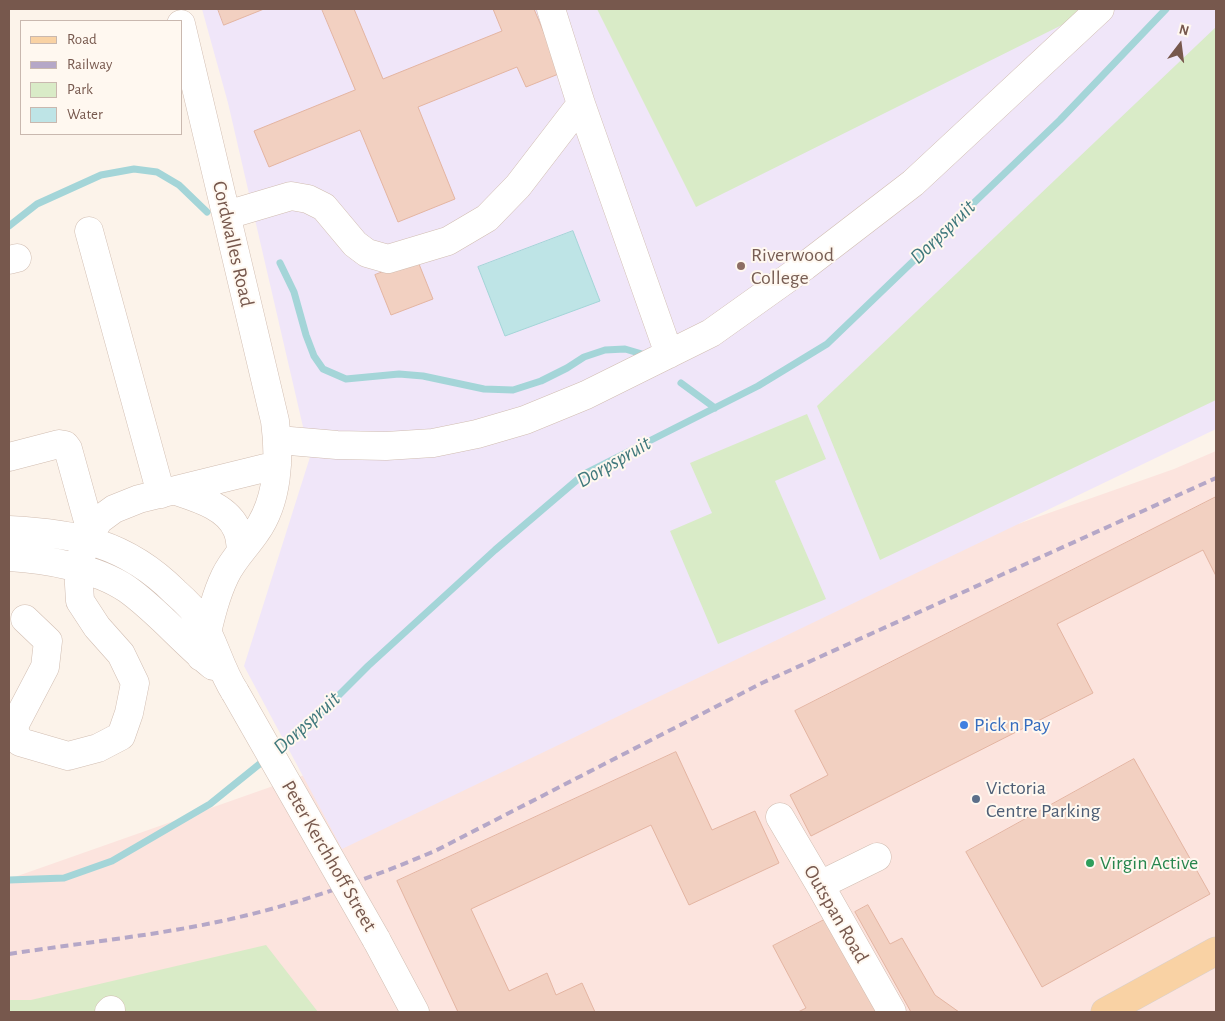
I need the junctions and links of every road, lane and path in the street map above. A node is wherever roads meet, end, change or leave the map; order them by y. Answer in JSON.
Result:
{"nodes":[{"id":1,"x":551,"y":9,"type":"edge"},
{"id":2,"x":1100,"y":9,"type":"edge"},
{"id":3,"x":182,"y":27,"type":"edge"},
{"id":4,"x":581,"y":104,"type":"junction"},
{"id":5,"x":227,"y":215,"type":"junction"},
{"id":6,"x":89,"y":232,"type":"dead end"},
{"id":7,"x":669,"y":354,"type":"junction"},
{"id":8,"x":277,"y":452,"type":"junction"},
{"id":9,"x":9,"y":457,"type":"edge"},
{"id":10,"x":168,"y":492,"type":"junction"},
{"id":11,"x":9,"y":530,"type":"edge"},
{"id":12,"x":89,"y":536,"type":"junction"},
{"id":13,"x":242,"y":549,"type":"junction"},
{"id":14,"x":9,"y":557,"type":"edge"},
{"id":15,"x":78,"y":568,"type":"junction"},
{"id":16,"x":24,"y":619,"type":"dead end"},
{"id":17,"x":204,"y":644,"type":"junction"},
{"id":18,"x":780,"y":817,"type":"dead end"},
{"id":19,"x":877,"y":857,"type":"dead end"},
{"id":20,"x":820,"y":885,"type":"junction"},
{"id":21,"x":1216,"y":952,"type":"edge"},
{"id":22,"x":416,"y":1012,"type":"edge"},
{"id":23,"x":892,"y":1012,"type":"edge"},
{"id":24,"x":1105,"y":1012,"type":"edge"}],
"edges":[{"from":1,"to":4,"type":"street"},
{"from":2,"to":7,"type":"street"},
{"from":3,"to":5,"type":"street","name":"Cordwalles Road"},
{"from":4,"to":5,"type":"street"},
{"from":4,"to":7,"type":"street"},
{"from":5,"to":8,"type":"street","name":"Cordwalles Road"},
{"from":6,"to":10,"type":"street"},
{"from":7,"to":8,"type":"street"},
{"from":8,"to":10,"type":"street"},
{"from":8,"to":13,"type":"street","name":"Cordwalles Road"},
{"from":9,"to":12,"type":"street"},
{"from":10,"to":12,"type":"street"},
{"from":10,"to":13,"type":"street"},
{"from":11,"to":12,"type":"street","name":"Peter Kerchhoff Street"},
{"from":12,"to":15,"type":"street"},
{"from":12,"to":17,"type":"street","name":"Peter Kerchhoff Street"},
{"from":13,"to":17,"type":"street","name":"Cordwalles Road"},
{"from":14,"to":15,"type":"street","name":"Peter Kerchhoff Street"},
{"from":15,"to":16,"type":"street"},
{"from":15,"to":17,"type":"street","name":"Peter Kerchhoff Street"},
{"from":17,"to":22,"type":"street","name":"Peter Kerchhoff Street","bridge":true},
{"from":18,"to":20,"type":"street","name":"Outspan Road"},
{"from":19,"to":20,"type":"street"},
{"from":20,"to":23,"type":"street","name":"Outspan Road"},
{"from":21,"to":24,"type":"main road"}]}
